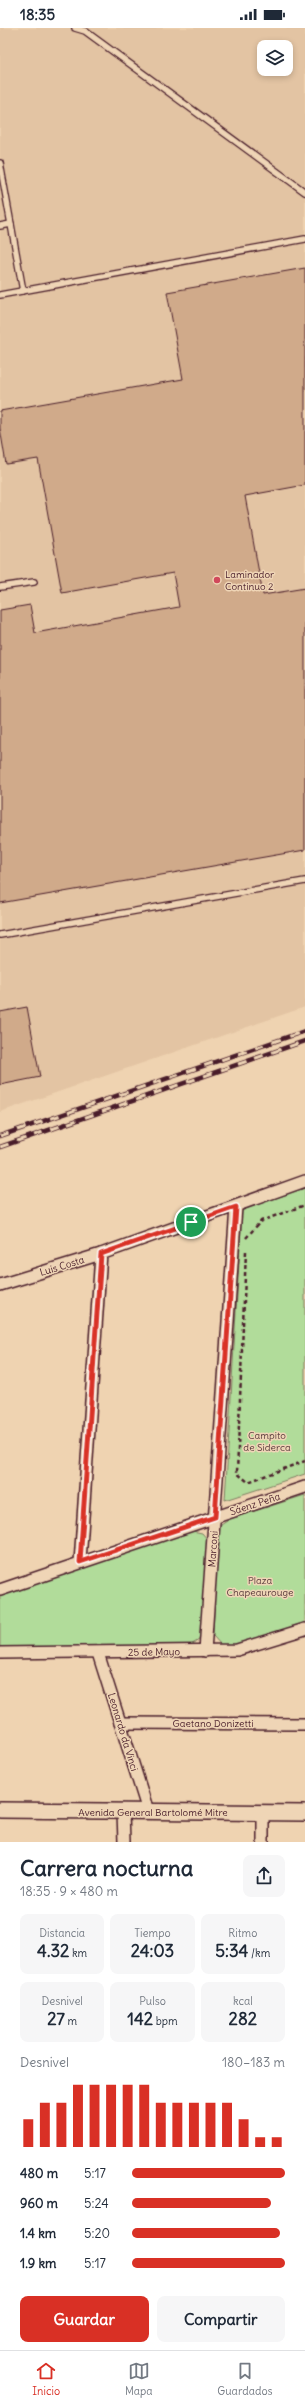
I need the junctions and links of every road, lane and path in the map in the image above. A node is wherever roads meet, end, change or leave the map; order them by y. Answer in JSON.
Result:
{"nodes":[{"id":1,"x":75,"y":28,"type":"edge"},
{"id":2,"x":0,"y":163,"type":"edge"},
{"id":3,"x":305,"y":192,"type":"edge"},
{"id":4,"x":12,"y":224,"type":"junction"},
{"id":5,"x":0,"y":226,"type":"edge"},
{"id":6,"x":305,"y":239,"type":"edge"},
{"id":7,"x":23,"y":291,"type":"junction"},
{"id":8,"x":0,"y":295,"type":"edge"},
{"id":9,"x":34,"y":582,"type":"dead end"},
{"id":10,"x":0,"y":587,"type":"edge"},
{"id":11,"x":305,"y":881,"type":"edge"},
{"id":12,"x":0,"y":935,"type":"edge"},
{"id":13,"x":305,"y":1181,"type":"edge"},
{"id":14,"x":305,"y":1204,"type":"edge"},
{"id":15,"x":236,"y":1207,"type":"junction"},
{"id":16,"x":101,"y":1254,"type":"junction"},
{"id":17,"x":0,"y":1285,"type":"edge"},
{"id":18,"x":305,"y":1460,"type":"edge"},
{"id":19,"x":305,"y":1488,"type":"edge"},
{"id":20,"x":215,"y":1517,"type":"junction"},
{"id":21,"x":80,"y":1562,"type":"junction"},
{"id":22,"x":0,"y":1590,"type":"edge"},
{"id":23,"x":305,"y":1629,"type":"edge"},
{"id":24,"x":205,"y":1651,"type":"junction"},
{"id":25,"x":0,"y":1653,"type":"edge"},
{"id":26,"x":98,"y":1653,"type":"junction"},
{"id":27,"x":120,"y":1723,"type":"junction"},
{"id":28,"x":305,"y":1724,"type":"edge"},
{"id":29,"x":0,"y":1810,"type":"edge"},
{"id":30,"x":124,"y":1812,"type":"junction"},
{"id":31,"x":148,"y":1812,"type":"junction"},
{"id":32,"x":264,"y":1812,"type":"junction"},
{"id":33,"x":305,"y":1813,"type":"edge"},
{"id":34,"x":124,"y":1842,"type":"edge"},
{"id":35,"x":263,"y":1842,"type":"edge"}],
"edges":[{"from":1,"to":3,"type":"lane"},
{"from":2,"to":4,"type":"lane"},
{"from":4,"to":5,"type":"lane"},
{"from":4,"to":7,"type":"lane"},
{"from":6,"to":7,"type":"lane"},
{"from":7,"to":8,"type":"lane"},
{"from":9,"to":10,"type":"lane"},
{"from":11,"to":12,"type":"lane"},
{"from":13,"to":15,"type":"street","name":"Luis Costa"},
{"from":14,"to":18,"type":"path"},
{"from":15,"to":16,"type":"street","name":"Luis Costa"},
{"from":15,"to":20,"type":"street","name":"Marconi"},
{"from":16,"to":17,"type":"street","name":"Luis Costa"},
{"from":16,"to":21,"type":"street"},
{"from":19,"to":20,"type":"street","name":"Sáenz Peña"},
{"from":20,"to":21,"type":"street","name":"Sáenz Peña"},
{"from":20,"to":24,"type":"street","name":"Marconi"},
{"from":21,"to":22,"type":"street","name":"Sáenz Peña"},
{"from":23,"to":24,"type":"street","name":"25 de Mayo"},
{"from":24,"to":26,"type":"street","name":"25 de Mayo"},
{"from":25,"to":26,"type":"street","name":"25 de Mayo"},
{"from":26,"to":27,"type":"street","name":"Leonardo da Vinci"},
{"from":27,"to":28,"type":"street","name":"Gaetano Donizetti"},
{"from":27,"to":31,"type":"street","name":"Leonardo da Vinci"},
{"from":29,"to":30,"type":"main road","name":"Avenida General Bartolomé Mitre"},
{"from":30,"to":31,"type":"main road","name":"Avenida General Bartolomé Mitre"},
{"from":30,"to":34,"type":"street"},
{"from":31,"to":32,"type":"main road","name":"Avenida General Bartolomé Mitre"},
{"from":32,"to":33,"type":"main road","name":"Avenida General Bartolomé Mitre"},
{"from":32,"to":35,"type":"street"}]}
